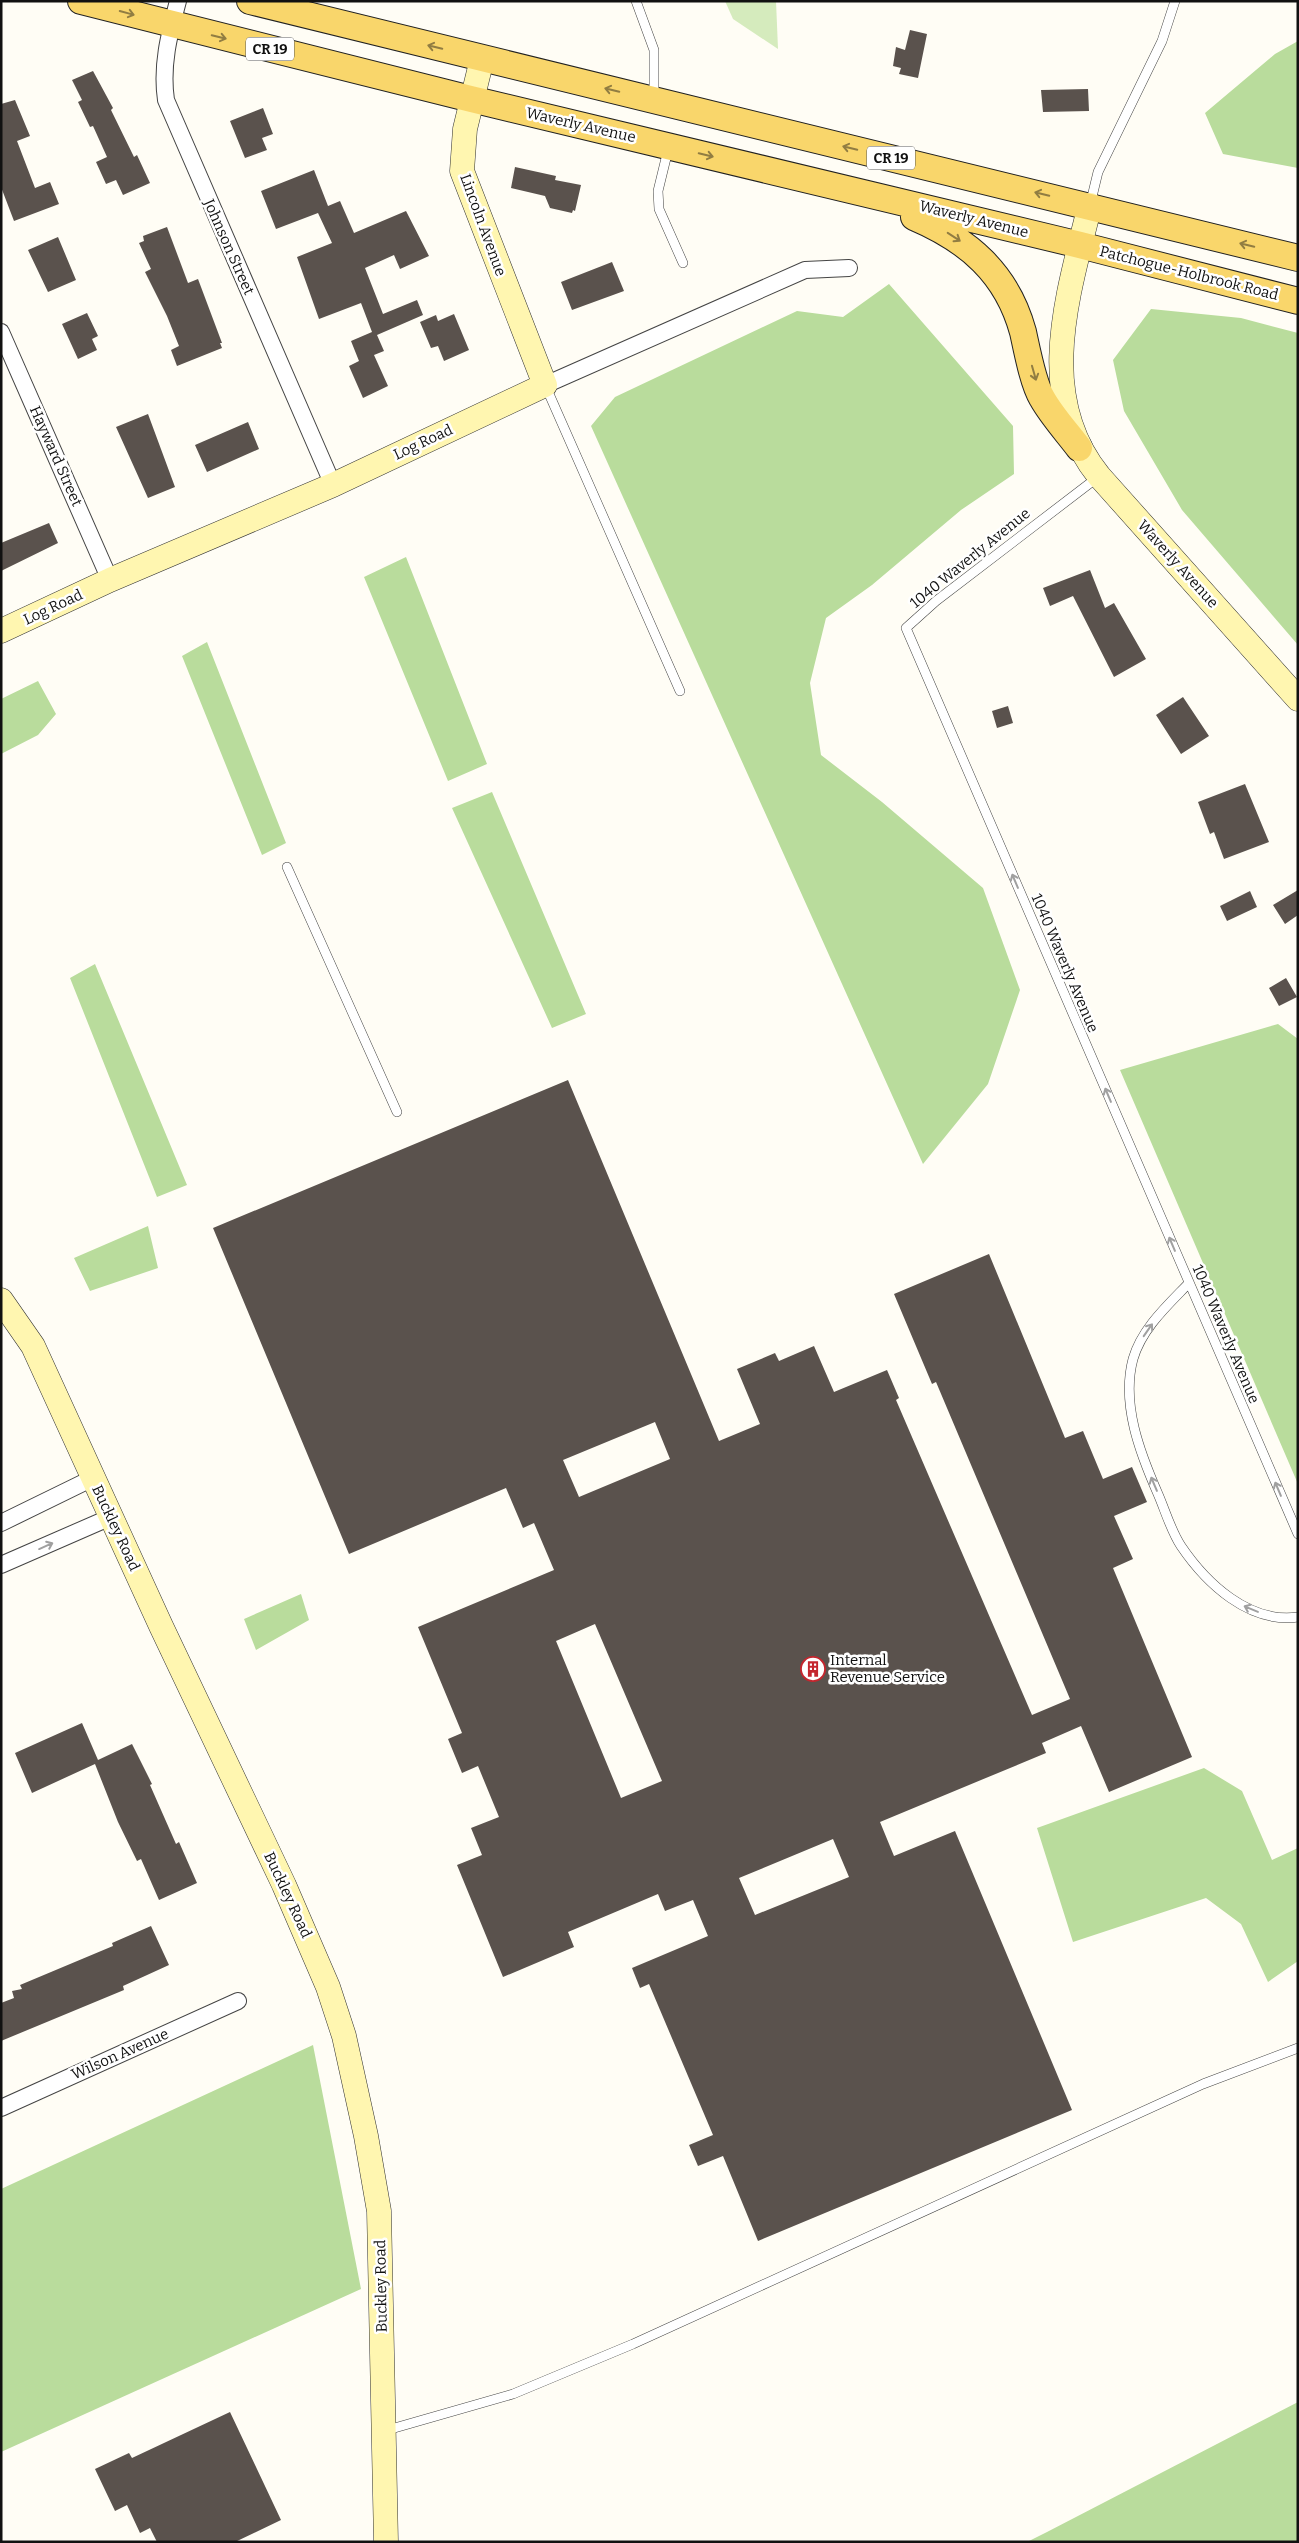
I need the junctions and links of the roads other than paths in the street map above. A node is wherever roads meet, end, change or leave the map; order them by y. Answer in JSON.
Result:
{"nodes":[{"id":1,"x":82,"y":1,"type":"edge"},
{"id":2,"x":250,"y":1,"type":"edge"},
{"id":3,"x":636,"y":1,"type":"edge"},
{"id":4,"x":1174,"y":1,"type":"edge"},
{"id":5,"x":175,"y":13,"type":"edge"},
{"id":6,"x":482,"y":58,"type":"junction"},
{"id":7,"x":471,"y":99,"type":"junction"},
{"id":8,"x":654,"y":100,"type":"junction"},
{"id":9,"x":669,"y":146,"type":"junction"},
{"id":10,"x":846,"y":188,"type":"junction"},
{"id":11,"x":1090,"y":205,"type":"junction"},
{"id":12,"x":1080,"y":245,"type":"junction"},
{"id":13,"x":1298,"y":258,"type":"edge"},
{"id":14,"x":683,"y":263,"type":"dead end"},
{"id":15,"x":849,"y":268,"type":"dead end"},
{"id":16,"x":1298,"y":301,"type":"edge"},
{"id":17,"x":1,"y":332,"type":"edge"},
{"id":18,"x":545,"y":385,"type":"junction"},
{"id":19,"x":1079,"y":448,"type":"junction"},
{"id":20,"x":1099,"y":476,"type":"junction"},
{"id":21,"x":333,"y":484,"type":"junction"},
{"id":22,"x":110,"y":580,"type":"junction"},
{"id":23,"x":1,"y":631,"type":"edge"},
{"id":24,"x":680,"y":691,"type":"dead end"},
{"id":25,"x":1298,"y":699,"type":"edge"},
{"id":26,"x":287,"y":867,"type":"dead end"},
{"id":27,"x":398,"y":1112,"type":"dead end"},
{"id":28,"x":1189,"y":1283,"type":"junction"},
{"id":29,"x":1,"y":1300,"type":"edge"},
{"id":30,"x":93,"y":1478,"type":"junction"},
{"id":31,"x":111,"y":1517,"type":"junction"},
{"id":32,"x":1,"y":1523,"type":"edge"},
{"id":33,"x":1298,"y":1534,"type":"edge"},
{"id":34,"x":1,"y":1566,"type":"edge"},
{"id":35,"x":1298,"y":1617,"type":"edge"},
{"id":36,"x":238,"y":2001,"type":"dead end"},
{"id":37,"x":1298,"y":2048,"type":"edge"},
{"id":38,"x":1,"y":2108,"type":"edge"},
{"id":39,"x":384,"y":2431,"type":"junction"},
{"id":40,"x":386,"y":2542,"type":"edge"}],
"edges":[{"from":1,"to":5,"type":"main road","name":"Waverly Avenue","number":"CR 19","one_way":true},
{"from":6,"to":2,"type":"main road","number":"CR 19","one_way":true},
{"from":3,"to":8,"type":"lane"},
{"from":4,"to":11,"type":"lane"},
{"from":5,"to":7,"type":"main road","name":"Waverly Avenue","number":"CR 19","one_way":true},
{"from":5,"to":21,"type":"street","name":"Johnson Street"},
{"from":6,"to":7,"type":"street","name":"Lincoln Avenue"},
{"from":8,"to":6,"type":"main road","number":"CR 19","one_way":true},
{"from":7,"to":9,"type":"main road","name":"Waverly Avenue","number":"CR 19"},
{"from":7,"to":18,"type":"street","name":"Lincoln Avenue"},
{"from":11,"to":8,"type":"main road","number":"CR 19","one_way":true},
{"from":9,"to":10,"type":"main road","name":"Waverly Avenue","number":"CR 19","one_way":true},
{"from":9,"to":14,"type":"lane"},
{"from":10,"to":12,"type":"main road","name":"Waverly Avenue","number":"CR 19"},
{"from":10,"to":19,"type":"main road","one_way":true},
{"from":11,"to":12,"type":"street","name":"Waverly Avenue"},
{"from":13,"to":11,"type":"main road","number":"CR 19","one_way":true},
{"from":12,"to":16,"type":"main road","name":"Patchogue-Holbrook Road","number":"CR 19"},
{"from":12,"to":19,"type":"street","name":"Waverly Avenue"},
{"from":15,"to":18,"type":"street","name":"Log Road"},
{"from":17,"to":22,"type":"street","name":"Hayward Street"},
{"from":18,"to":21,"type":"street","name":"Log Road"},
{"from":18,"to":24,"type":"lane"},
{"from":19,"to":20,"type":"street","name":"Waverly Avenue"},
{"from":20,"to":25,"type":"street","name":"Waverly Avenue"},
{"from":28,"to":20,"type":"lane","name":"1040 Waverly Avenue","one_way":true},
{"from":21,"to":22,"type":"street","name":"Log Road"},
{"from":22,"to":23,"type":"street","name":"Log Road"},
{"from":26,"to":27,"type":"lane"},
{"from":33,"to":28,"type":"lane","name":"1040 Waverly Avenue","one_way":true},
{"from":35,"to":28,"type":"lane","one_way":true},
{"from":29,"to":30,"type":"street","name":"Buckley Road"},
{"from":30,"to":31,"type":"street","name":"Buckley Road"},
{"from":30,"to":32,"type":"street"},
{"from":34,"to":31,"type":"street","one_way":true},
{"from":31,"to":39,"type":"street","name":"Buckley Road"},
{"from":36,"to":38,"type":"street","name":"Wilson Avenue"},
{"from":37,"to":39,"type":"lane"},
{"from":39,"to":40,"type":"street","name":"Buckley Road"}]}
